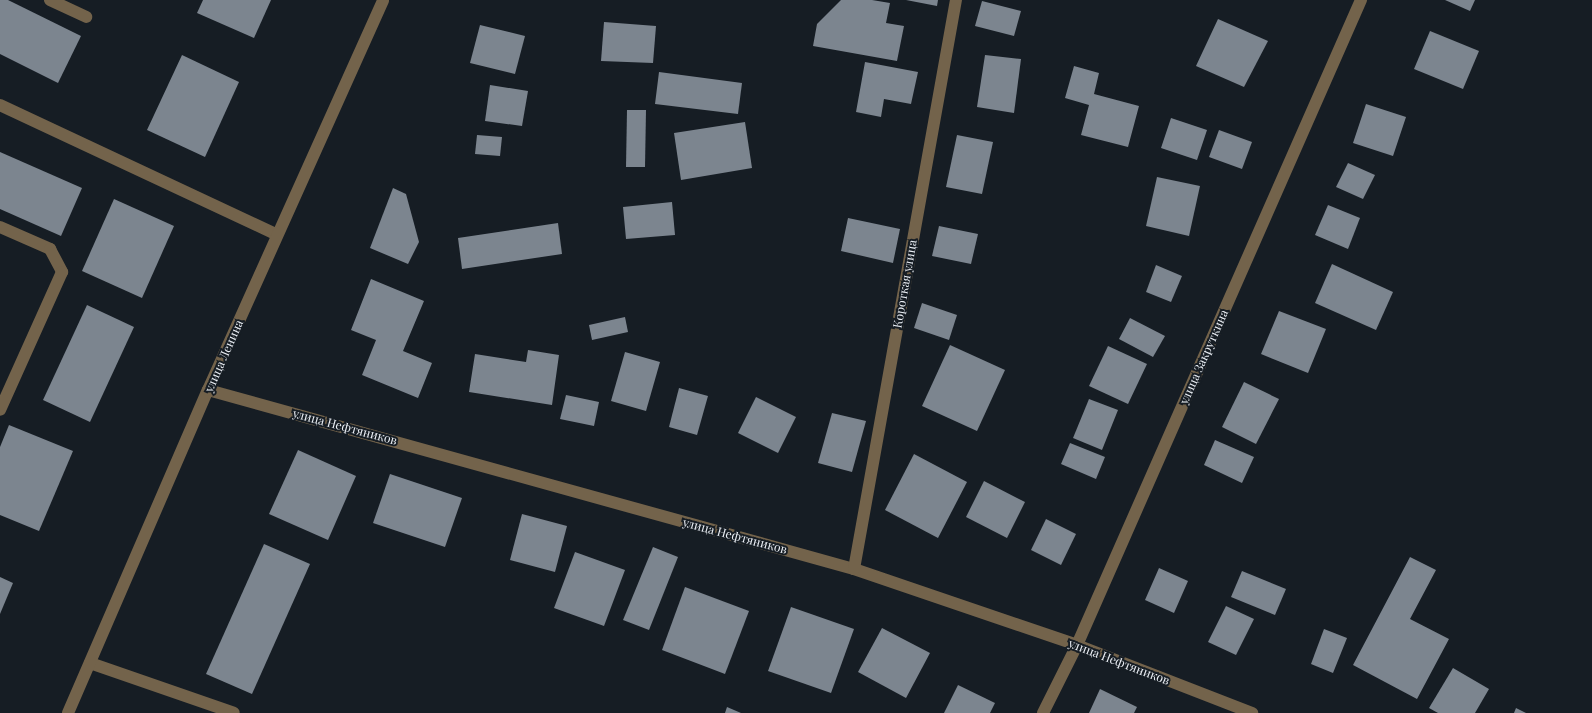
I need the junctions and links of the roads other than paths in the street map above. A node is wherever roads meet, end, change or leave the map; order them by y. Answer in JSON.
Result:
{"nodes":[{"id":1,"x":50,"y":0,"type":"edge"},
{"id":2,"x":383,"y":0,"type":"edge"},
{"id":3,"x":956,"y":0,"type":"edge"},
{"id":4,"x":1361,"y":0,"type":"edge"},
{"id":5,"x":86,"y":18,"type":"dead end"},
{"id":6,"x":0,"y":105,"type":"edge"},
{"id":7,"x":0,"y":227,"type":"edge"},
{"id":8,"x":278,"y":235,"type":"junction"},
{"id":9,"x":208,"y":390,"type":"junction"},
{"id":10,"x":0,"y":410,"type":"edge"},
{"id":11,"x":854,"y":569,"type":"junction"},
{"id":12,"x":1077,"y":645,"type":"junction"},
{"id":13,"x":90,"y":663,"type":"junction"},
{"id":14,"x":68,"y":713,"type":"edge"},
{"id":15,"x":234,"y":713,"type":"edge"},
{"id":16,"x":1043,"y":713,"type":"edge"},
{"id":17,"x":1252,"y":713,"type":"edge"}],
"edges":[{"from":1,"to":5,"type":"street"},
{"from":2,"to":8,"type":"street","name":"улица Ленина"},
{"from":3,"to":11,"type":"street","name":"Короткая улица"},
{"from":4,"to":12,"type":"street","name":"улица Закруткина"},
{"from":6,"to":8,"type":"street"},
{"from":7,"to":10,"type":"street"},
{"from":8,"to":9,"type":"street","name":"улица Ленина"},
{"from":9,"to":11,"type":"street","name":"улица Нефтяников"},
{"from":9,"to":13,"type":"street","name":"улица Ленина"},
{"from":11,"to":12,"type":"street","name":"улица Нефтяников"},
{"from":12,"to":16,"type":"street","name":"улица Закруткина"},
{"from":12,"to":17,"type":"street","name":"улица Нефтяников"},
{"from":13,"to":14,"type":"street","name":"улица Ленина"},
{"from":13,"to":15,"type":"street"}]}
